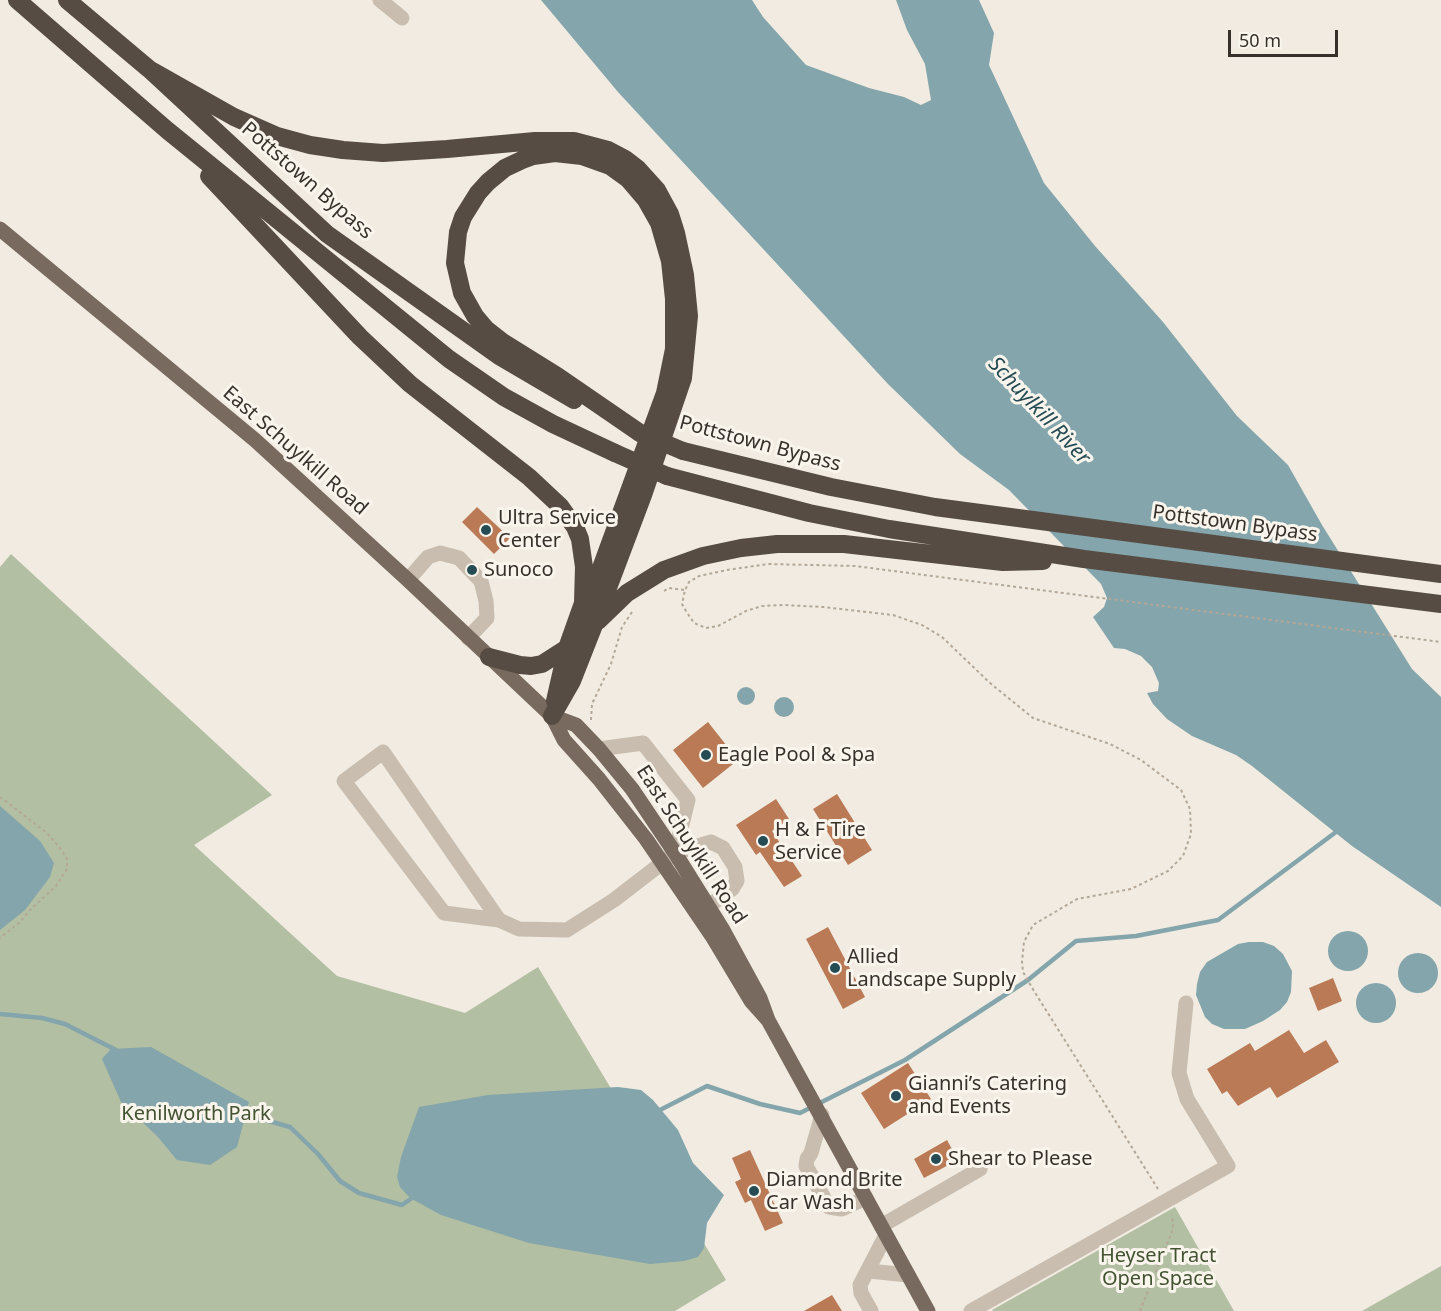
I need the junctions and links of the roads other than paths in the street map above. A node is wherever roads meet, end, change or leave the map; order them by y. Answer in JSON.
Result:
{"nodes":[{"id":1,"x":18,"y":0,"type":"edge"},
{"id":2,"x":67,"y":0,"type":"edge"},
{"id":3,"x":380,"y":0,"type":"edge"},
{"id":4,"x":402,"y":18,"type":"dead end"},
{"id":5,"x":149,"y":69,"type":"junction"},
{"id":6,"x":166,"y":130,"type":"junction"},
{"id":7,"x":0,"y":229,"type":"edge"},
{"id":8,"x":640,"y":433,"type":"junction"},
{"id":9,"x":1083,"y":559,"type":"junction"},
{"id":10,"x":1441,"y":574,"type":"edge"},
{"id":11,"x":408,"y":580,"type":"junction"},
{"id":12,"x":583,"y":603,"type":"junction"},
{"id":13,"x":1441,"y":604,"type":"edge"},
{"id":14,"x":594,"y":625,"type":"junction"},
{"id":15,"x":468,"y":638,"type":"junction"},
{"id":16,"x":567,"y":648,"type":"junction"},
{"id":17,"x":489,"y":657,"type":"junction"},
{"id":18,"x":552,"y":717,"type":"junction"},
{"id":19,"x":594,"y":744,"type":"junction"},
{"id":20,"x":675,"y":853,"type":"junction"},
{"id":21,"x":663,"y":862,"type":"junction"},
{"id":22,"x":703,"y":910,"type":"junction"},
{"id":23,"x":499,"y":920,"type":"junction"},
{"id":24,"x":1186,"y":1003,"type":"dead end"},
{"id":25,"x":822,"y":1115,"type":"junction"},
{"id":26,"x":980,"y":1169,"type":"dead end"},
{"id":27,"x":866,"y":1198,"type":"junction"},
{"id":28,"x":884,"y":1230,"type":"junction"},
{"id":29,"x":869,"y":1271,"type":"junction"},
{"id":30,"x":908,"y":1275,"type":"junction"},
{"id":31,"x":871,"y":1311,"type":"edge"},
{"id":32,"x":927,"y":1311,"type":"edge"},
{"id":33,"x":971,"y":1311,"type":"edge"}],
"edges":[{"from":1,"to":6,"type":"highway"},
{"from":2,"to":5,"type":"highway","name":"Pottstown Bypass"},
{"from":3,"to":4,"type":"street"},
{"from":5,"to":8,"type":"highway","name":"Pottstown Bypass"},
{"from":5,"to":14,"type":"highway"},
{"from":6,"to":9,"type":"highway","bridge":true},
{"from":6,"to":12,"type":"highway"},
{"from":7,"to":11,"type":"main road","name":"East Schuylkill Road"},
{"from":8,"to":10,"type":"highway","name":"Pottstown Bypass","bridge":true},
{"from":8,"to":12,"type":"highway"},
{"from":9,"to":13,"type":"highway"},
{"from":9,"to":14,"type":"highway"},
{"from":11,"to":15,"type":"main road","name":"East Schuylkill Road"},
{"from":11,"to":15,"type":"street"},
{"from":12,"to":16,"type":"highway"},
{"from":14,"to":18,"type":"highway"},
{"from":15,"to":17,"type":"main road","name":"East Schuylkill Road"},
{"from":16,"to":17,"type":"highway"},
{"from":16,"to":18,"type":"highway"},
{"from":17,"to":18,"type":"main road","name":"East Schuylkill Road"},
{"from":18,"to":19,"type":"main road","name":"East Schuylkill Road"},
{"from":18,"to":21,"type":"main road","name":"East Schuylkill Road"},
{"from":19,"to":20,"type":"main road","name":"East Schuylkill Road"},
{"from":19,"to":20,"type":"street"},
{"from":20,"to":21,"type":"street"},
{"from":20,"to":22,"type":"main road","name":"East Schuylkill Road"},
{"from":20,"to":22,"type":"street"},
{"from":21,"to":22,"type":"main road","name":"East Schuylkill Road"},
{"from":21,"to":23,"type":"street"},
{"from":22,"to":25,"type":"main road","name":"East Schuylkill Road"},
{"from":23,"to":23,"type":"street"},
{"from":24,"to":33,"type":"street"},
{"from":25,"to":27,"type":"main road","name":"East Schuylkill Road"},
{"from":25,"to":27,"type":"street"},
{"from":26,"to":28,"type":"street"},
{"from":27,"to":28,"type":"main road","name":"East Schuylkill Road"},
{"from":28,"to":29,"type":"street"},
{"from":28,"to":30,"type":"main road","name":"East Schuylkill Road"},
{"from":29,"to":30,"type":"street"},
{"from":29,"to":31,"type":"street"},
{"from":30,"to":32,"type":"main road","name":"East Schuylkill Road"}]}
